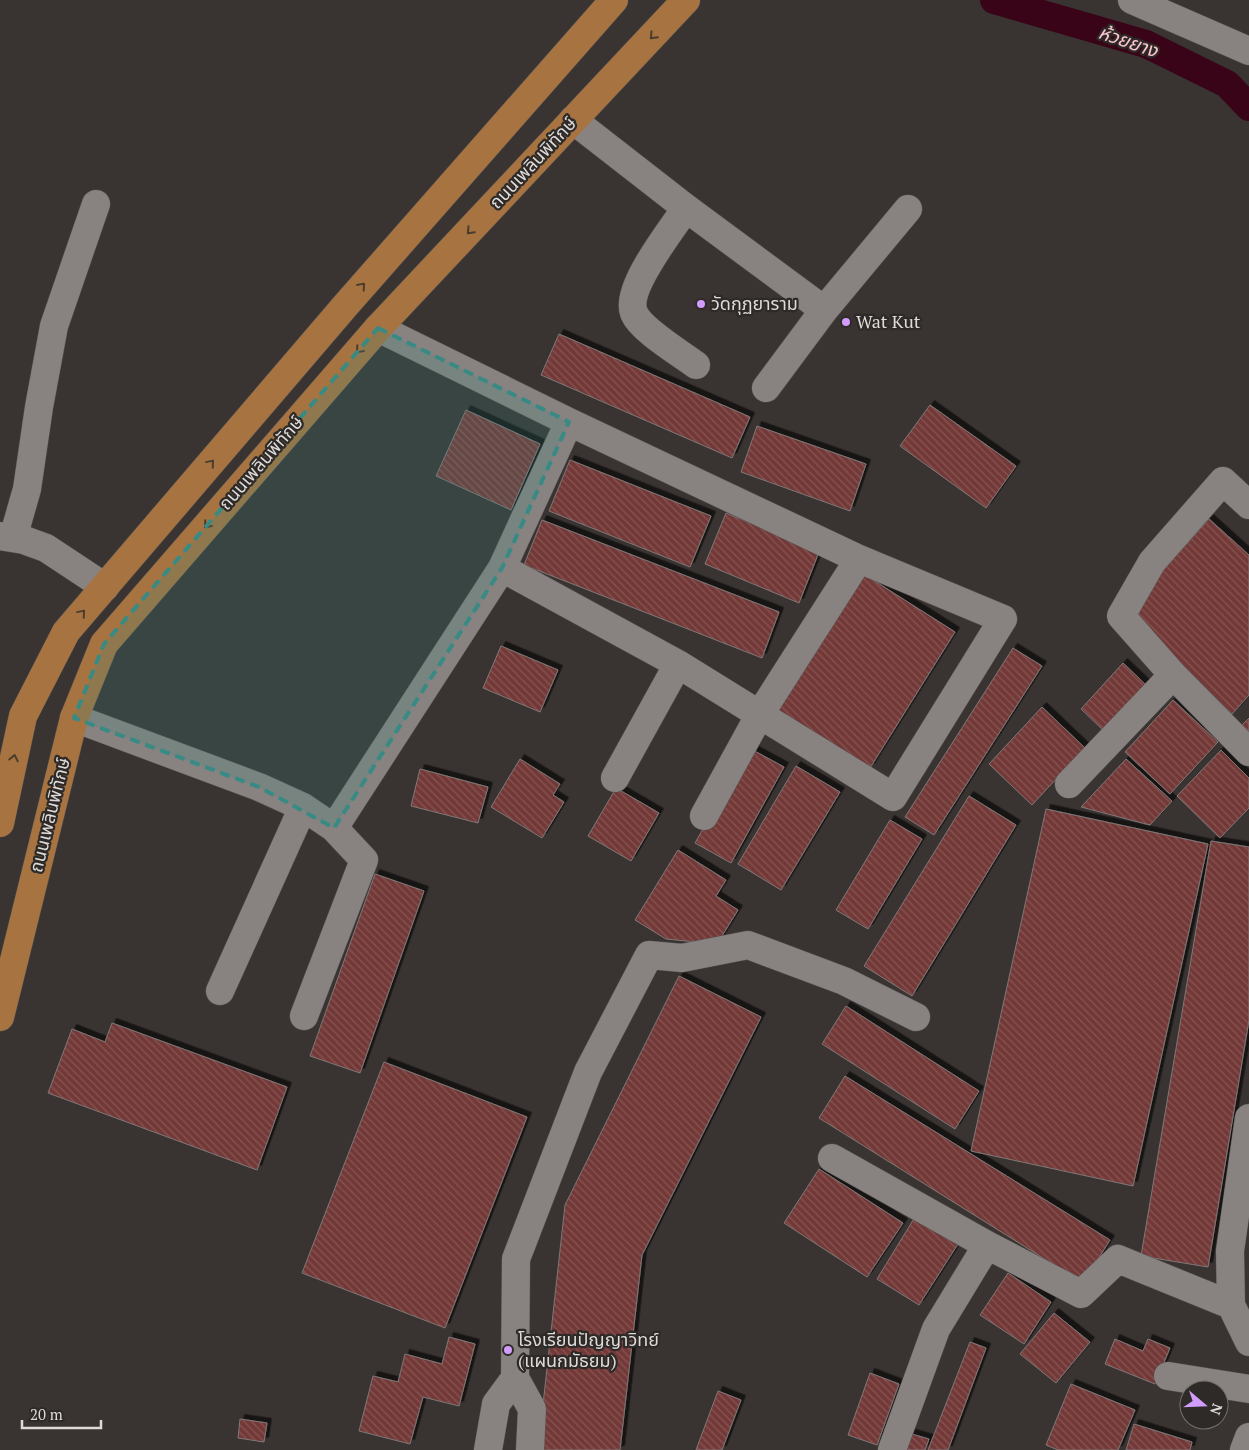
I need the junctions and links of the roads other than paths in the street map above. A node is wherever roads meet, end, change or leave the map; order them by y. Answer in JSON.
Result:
{"nodes":[{"id":1,"x":614,"y":0,"type":"edge"},
{"id":2,"x":686,"y":0,"type":"edge"},
{"id":3,"x":1132,"y":0,"type":"edge"},
{"id":4,"x":1249,"y":51,"type":"edge"},
{"id":5,"x":573,"y":120,"type":"junction"},
{"id":6,"x":96,"y":204,"type":"dead end"},
{"id":7,"x":686,"y":208,"type":"junction"},
{"id":8,"x":908,"y":209,"type":"dead end"},
{"id":9,"x":824,"y":310,"type":"junction"},
{"id":10,"x":378,"y":328,"type":"junction"},
{"id":11,"x":696,"y":365,"type":"dead end"},
{"id":12,"x":766,"y":388,"type":"dead end"},
{"id":13,"x":569,"y":422,"type":"junction"},
{"id":14,"x":1249,"y":505,"type":"edge"},
{"id":15,"x":7,"y":537,"type":"edge"},
{"id":16,"x":859,"y":559,"type":"junction"},
{"id":17,"x":502,"y":568,"type":"junction"},
{"id":18,"x":105,"y":587,"type":"junction"},
{"id":19,"x":678,"y":664,"type":"junction"},
{"id":20,"x":1173,"y":675,"type":"junction"},
{"id":21,"x":760,"y":714,"type":"junction"},
{"id":22,"x":74,"y":718,"type":"junction"},
{"id":23,"x":1249,"y":752,"type":"edge"},
{"id":24,"x":615,"y":778,"type":"dead end"},
{"id":25,"x":1069,"y":784,"type":"dead end"},
{"id":26,"x":303,"y":807,"type":"junction"},
{"id":27,"x":704,"y":816,"type":"dead end"},
{"id":28,"x":0,"y":823,"type":"edge"},
{"id":29,"x":334,"y":828,"type":"junction"},
{"id":30,"x":220,"y":991,"type":"dead end"},
{"id":31,"x":304,"y":1016,"type":"dead end"},
{"id":32,"x":0,"y":1017,"type":"edge"},
{"id":33,"x":916,"y":1017,"type":"dead end"},
{"id":34,"x":1249,"y":1118,"type":"edge"},
{"id":35,"x":832,"y":1158,"type":"dead end"},
{"id":36,"x":1244,"y":1201,"type":"edge"},
{"id":37,"x":987,"y":1245,"type":"junction"},
{"id":38,"x":1231,"y":1305,"type":"junction"},
{"id":39,"x":1249,"y":1342,"type":"edge"},
{"id":40,"x":1168,"y":1376,"type":"dead end"},
{"id":41,"x":515,"y":1378,"type":"junction"},
{"id":42,"x":1249,"y":1389,"type":"edge"},
{"id":43,"x":1249,"y":1437,"type":"edge"},
{"id":44,"x":488,"y":1450,"type":"edge"},
{"id":45,"x":530,"y":1450,"type":"edge"},
{"id":46,"x":892,"y":1450,"type":"edge"},
{"id":47,"x":1244,"y":1450,"type":"edge"}],
"edges":[{"from":18,"to":1,"type":"main road","one_way":true},
{"from":2,"to":5,"type":"main road","name":"ถนนเพลินพิทักษ์","one_way":true},
{"from":3,"to":4,"type":"street"},
{"from":5,"to":7,"type":"street"},
{"from":5,"to":10,"type":"main road","name":"ถนนเพลินพิทักษ์","one_way":true},
{"from":6,"to":15,"type":"street"},
{"from":7,"to":9,"type":"street"},
{"from":7,"to":11,"type":"street"},
{"from":8,"to":9,"type":"street"},
{"from":9,"to":12,"type":"street"},
{"from":10,"to":13,"type":"street"},
{"from":10,"to":22,"type":"main road","name":"ถนนเพลินพิทักษ์","one_way":true},
{"from":13,"to":16,"type":"street"},
{"from":13,"to":17,"type":"street"},
{"from":14,"to":20,"type":"street"},
{"from":15,"to":18,"type":"street"},
{"from":16,"to":21,"type":"street"},
{"from":16,"to":21,"type":"street"},
{"from":17,"to":19,"type":"street"},
{"from":17,"to":29,"type":"street"},
{"from":28,"to":18,"type":"main road","one_way":true},
{"from":19,"to":21,"type":"street"},
{"from":19,"to":24,"type":"street"},
{"from":20,"to":23,"type":"street"},
{"from":20,"to":25,"type":"street"},
{"from":21,"to":27,"type":"street"},
{"from":22,"to":26,"type":"street"},
{"from":22,"to":32,"type":"main road","name":"ถนนเพลินพิทักษ์"},
{"from":26,"to":29,"type":"street"},
{"from":26,"to":30,"type":"street"},
{"from":29,"to":31,"type":"street"},
{"from":33,"to":41,"type":"street"},
{"from":34,"to":36,"type":"street"},
{"from":35,"to":37,"type":"street"},
{"from":36,"to":38,"type":"street"},
{"from":37,"to":38,"type":"street"},
{"from":37,"to":46,"type":"street"},
{"from":38,"to":39,"type":"street"},
{"from":40,"to":42,"type":"street"},
{"from":41,"to":44,"type":"street"},
{"from":41,"to":45,"type":"street"},
{"from":43,"to":47,"type":"street"}]}
